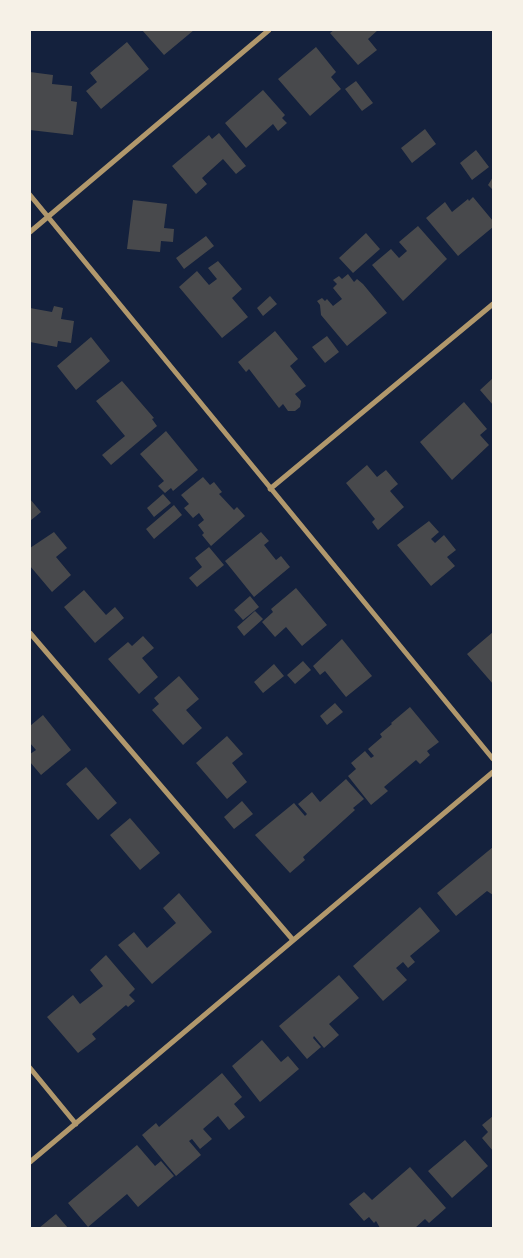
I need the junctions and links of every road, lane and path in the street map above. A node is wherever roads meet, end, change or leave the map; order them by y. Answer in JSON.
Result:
{"nodes":[{"id":1,"x":269,"y":30,"type":"edge"},
{"id":2,"x":30,"y":195,"type":"edge"},
{"id":3,"x":48,"y":216,"type":"junction"},
{"id":4,"x":30,"y":232,"type":"edge"},
{"id":5,"x":493,"y":304,"type":"edge"},
{"id":6,"x":270,"y":489,"type":"junction"},
{"id":7,"x":30,"y":633,"type":"edge"},
{"id":8,"x":493,"y":759,"type":"edge"},
{"id":9,"x":493,"y":772,"type":"edge"},
{"id":10,"x":293,"y":940,"type":"junction"},
{"id":11,"x":30,"y":1068,"type":"edge"},
{"id":12,"x":76,"y":1124,"type":"junction"},
{"id":13,"x":30,"y":1162,"type":"edge"}],
"edges":[{"from":1,"to":3,"type":"street"},
{"from":2,"to":3,"type":"street"},
{"from":3,"to":4,"type":"street"},
{"from":3,"to":6,"type":"street"},
{"from":5,"to":6,"type":"street"},
{"from":6,"to":8,"type":"street"},
{"from":7,"to":10,"type":"street"},
{"from":9,"to":10,"type":"street"},
{"from":10,"to":12,"type":"street"},
{"from":11,"to":12,"type":"street"},
{"from":12,"to":13,"type":"street"}]}
